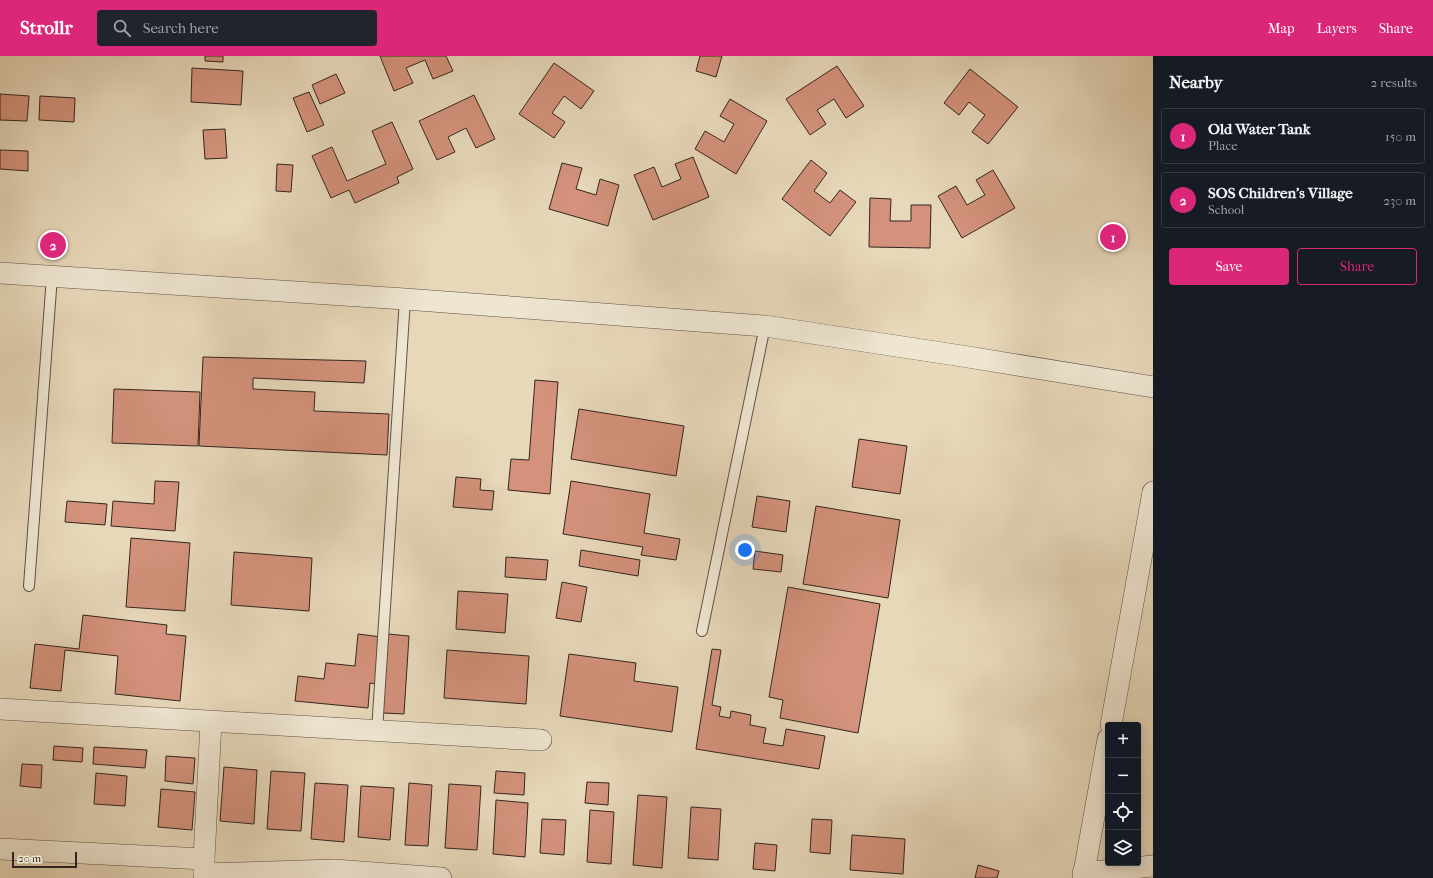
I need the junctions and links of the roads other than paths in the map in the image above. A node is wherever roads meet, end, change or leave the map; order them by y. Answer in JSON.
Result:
{"nodes":[{"id":1,"x":0,"y":274,"type":"edge"},
{"id":2,"x":52,"y":276,"type":"junction"},
{"id":3,"x":405,"y":299,"type":"junction"},
{"id":4,"x":765,"y":326,"type":"junction"},
{"id":5,"x":1153,"y":387,"type":"edge"},
{"id":6,"x":1153,"y":492,"type":"edge"},
{"id":7,"x":30,"y":586,"type":"dead end"},
{"id":8,"x":702,"y":632,"type":"dead end"},
{"id":9,"x":0,"y":709,"type":"edge"},
{"id":10,"x":211,"y":722,"type":"junction"},
{"id":11,"x":1111,"y":722,"type":"edge"},
{"id":12,"x":378,"y":731,"type":"junction"},
{"id":13,"x":541,"y":740,"type":"dead end"},
{"id":14,"x":1105,"y":755,"type":"edge"},
{"id":15,"x":0,"y":849,"type":"edge"},
{"id":16,"x":1153,"y":866,"type":"edge"},
{"id":17,"x":204,"y":870,"type":"edge"},
{"id":18,"x":333,"y":874,"type":"edge"},
{"id":19,"x":1083,"y":876,"type":"edge"},
{"id":20,"x":441,"y":878,"type":"edge"}],
"edges":[{"from":1,"to":2,"type":"street"},
{"from":2,"to":3,"type":"street"},
{"from":2,"to":7,"type":"lane"},
{"from":3,"to":4,"type":"street"},
{"from":3,"to":12,"type":"lane"},
{"from":4,"to":5,"type":"street"},
{"from":4,"to":8,"type":"lane"},
{"from":6,"to":11,"type":"street"},
{"from":9,"to":10,"type":"street"},
{"from":10,"to":12,"type":"street"},
{"from":10,"to":17,"type":"street"},
{"from":12,"to":13,"type":"street"},
{"from":14,"to":19,"type":"street"},
{"from":15,"to":17,"type":"street"},
{"from":16,"to":19,"type":"street"},
{"from":17,"to":18,"type":"street"},
{"from":18,"to":20,"type":"street"}]}
